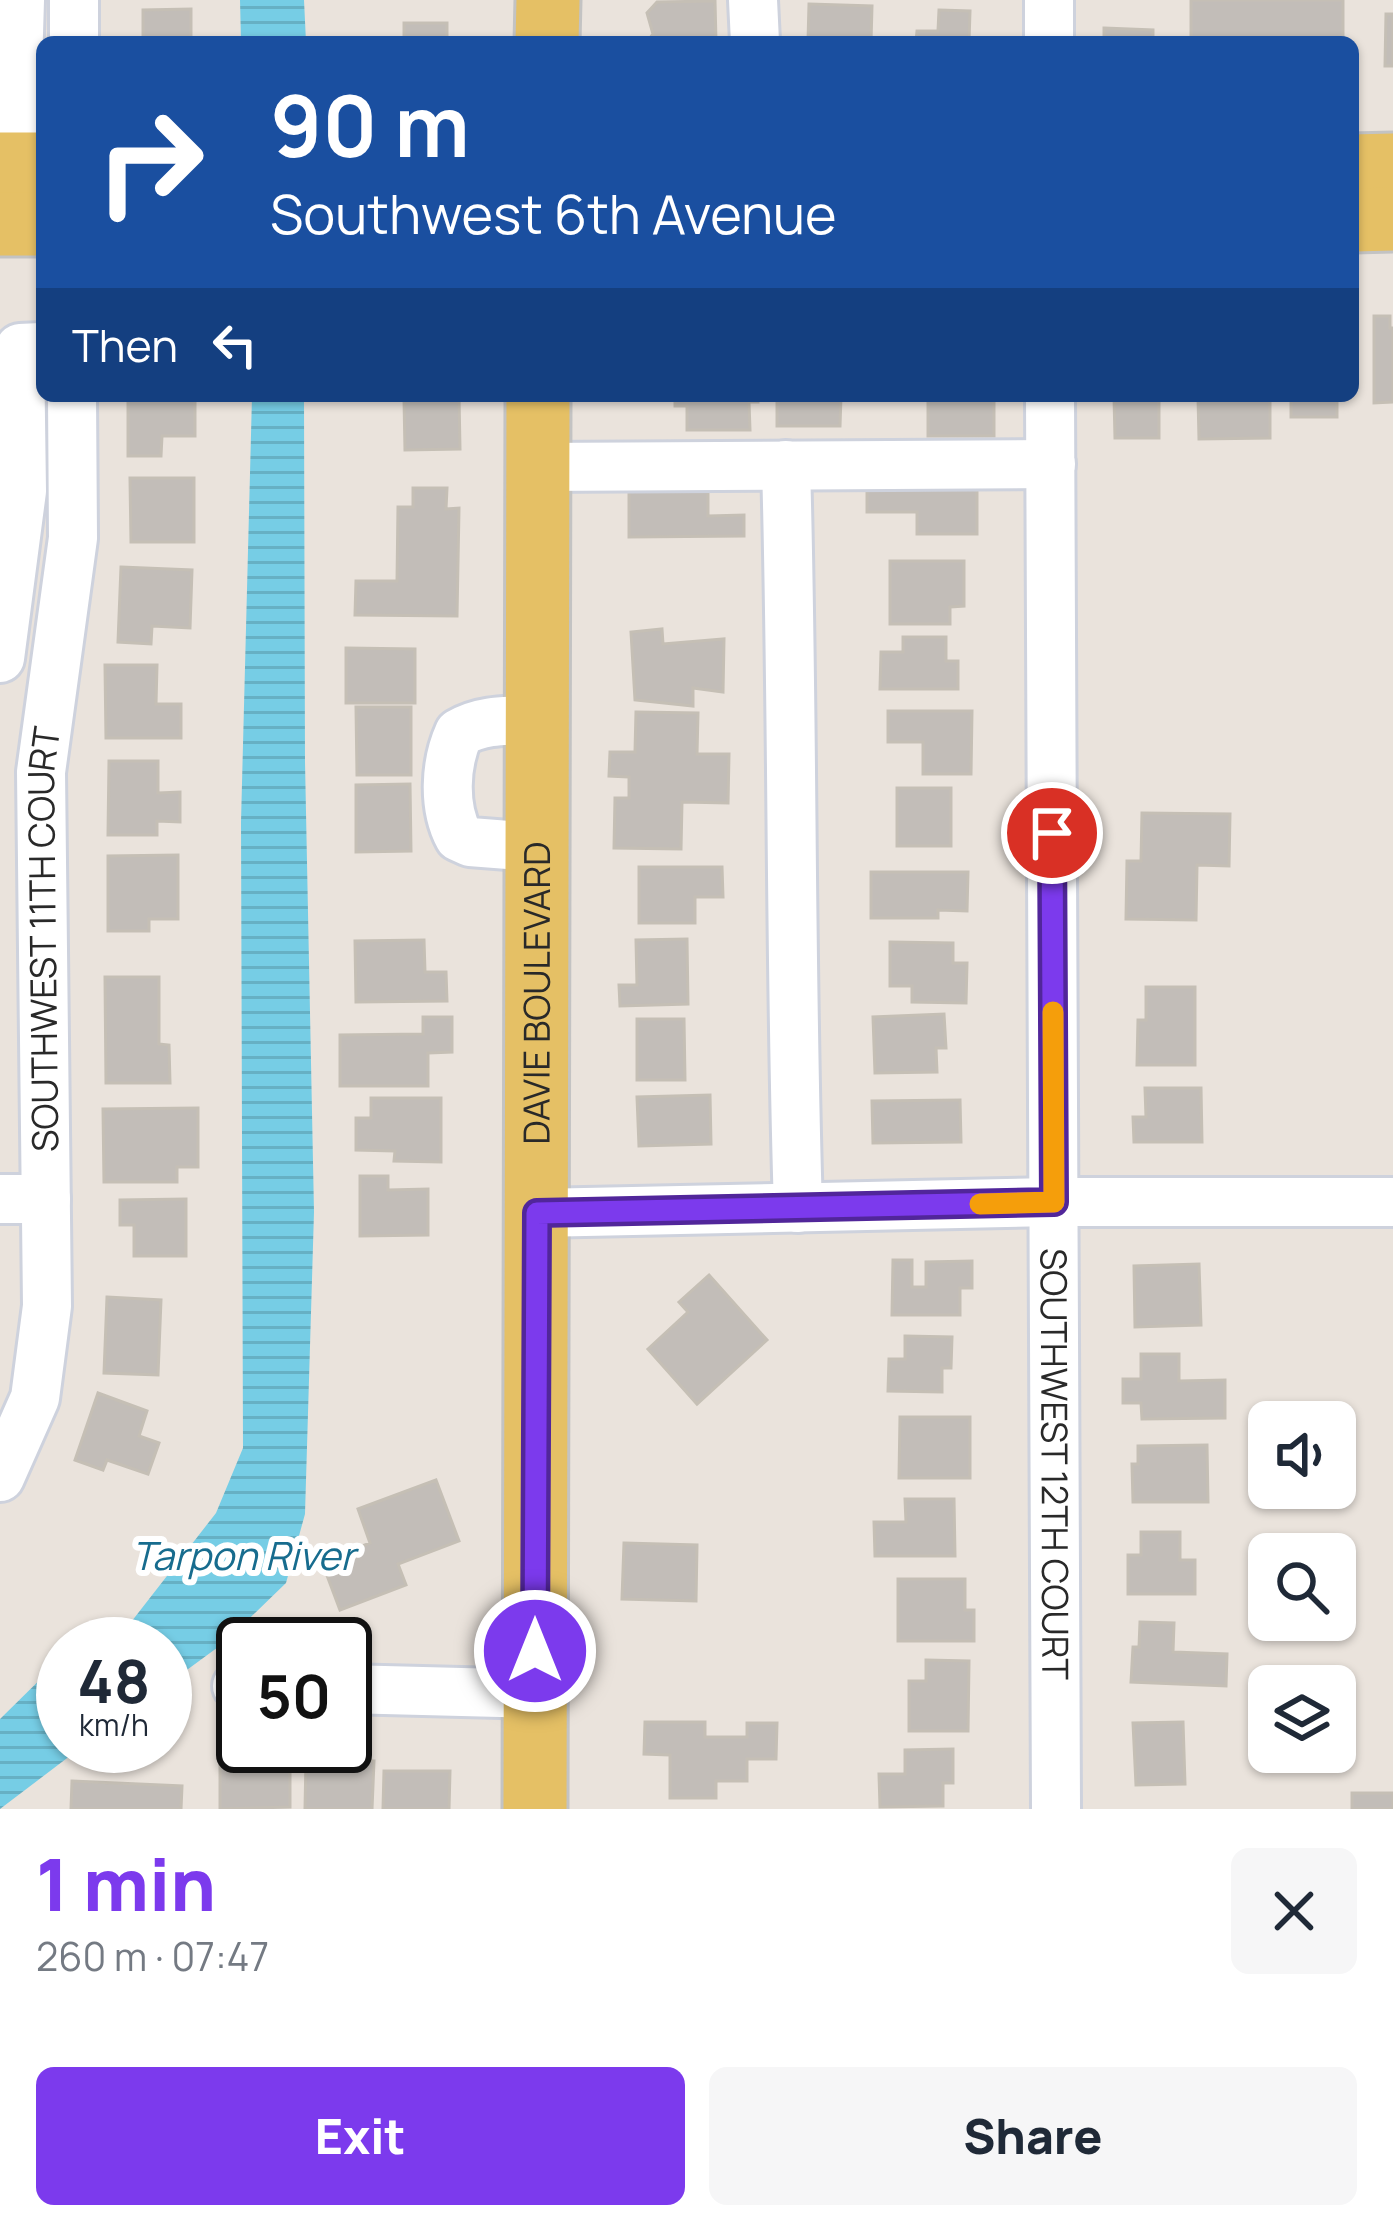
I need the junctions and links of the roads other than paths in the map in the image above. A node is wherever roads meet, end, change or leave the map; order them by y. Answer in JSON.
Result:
{"nodes":[{"id":1,"x":20,"y":0,"type":"edge"},
{"id":2,"x":74,"y":0,"type":"edge"},
{"id":3,"x":548,"y":0,"type":"edge"},
{"id":4,"x":753,"y":0,"type":"edge"},
{"id":5,"x":1049,"y":0,"type":"edge"},
{"id":6,"x":74,"y":36,"type":"edge"},
{"id":7,"x":548,"y":36,"type":"edge"},
{"id":8,"x":754,"y":36,"type":"edge"},
{"id":9,"x":1049,"y":36,"type":"edge"},
{"id":10,"x":1393,"y":165,"type":"edge"},
{"id":11,"x":1359,"y":166,"type":"edge"},
{"id":12,"x":28,"y":187,"type":"edge"},
{"id":13,"x":1359,"y":220,"type":"edge"},
{"id":14,"x":1393,"y":220,"type":"edge"},
{"id":15,"x":0,"y":224,"type":"edge"},
{"id":16,"x":31,"y":347,"type":"edge"},
{"id":17,"x":72,"y":402,"type":"edge"},
{"id":18,"x":538,"y":402,"type":"edge"},
{"id":19,"x":1050,"y":402,"type":"edge"},
{"id":20,"x":1051,"y":464,"type":"junction"},
{"id":21,"x":786,"y":465,"type":"junction"},
{"id":22,"x":536,"y":467,"type":"junction"},
{"id":23,"x":0,"y":658,"type":"edge"},
{"id":24,"x":535,"y":720,"type":"junction"},
{"id":25,"x":536,"y":847,"type":"junction"},
{"id":26,"x":23,"y":1199,"type":"edge"},
{"id":27,"x":1054,"y":1202,"type":"junction"},
{"id":28,"x":1393,"y":1202,"type":"edge"},
{"id":29,"x":798,"y":1208,"type":"junction"},
{"id":30,"x":537,"y":1213,"type":"junction"},
{"id":31,"x":0,"y":1477,"type":"edge"},
{"id":32,"x":372,"y":1690,"type":"edge"},
{"id":33,"x":535,"y":1694,"type":"junction"},
{"id":34,"x":536,"y":1809,"type":"edge"},
{"id":35,"x":1056,"y":1809,"type":"edge"}],
"edges":[{"from":1,"to":12,"type":"street"},
{"from":2,"to":6,"type":"street"},
{"from":3,"to":7,"type":"main road"},
{"from":4,"to":8,"type":"street"},
{"from":5,"to":9,"type":"street"},
{"from":10,"to":11,"type":"main road"},
{"from":12,"to":15,"type":"main road"},
{"from":13,"to":14,"type":"main road"},
{"from":16,"to":23,"type":"street"},
{"from":17,"to":26,"type":"street","name":"SOUTHWEST 11TH COURT"},
{"from":18,"to":22,"type":"main road","name":"DAVIE BOULEVARD"},
{"from":19,"to":20,"type":"street","name":"SOUTHWEST 12TH COURT"},
{"from":20,"to":21,"type":"street"},
{"from":20,"to":27,"type":"street","name":"SOUTHWEST 12TH COURT"},
{"from":21,"to":22,"type":"street"},
{"from":21,"to":29,"type":"street"},
{"from":22,"to":24,"type":"main road","name":"DAVIE BOULEVARD"},
{"from":24,"to":25,"type":"main road","name":"DAVIE BOULEVARD"},
{"from":24,"to":25,"type":"street"},
{"from":25,"to":30,"type":"main road","name":"DAVIE BOULEVARD"},
{"from":26,"to":31,"type":"street","name":"SOUTHWEST 11TH COURT"},
{"from":27,"to":28,"type":"street"},
{"from":27,"to":29,"type":"street"},
{"from":27,"to":35,"type":"street","name":"SOUTHWEST 12TH COURT"},
{"from":29,"to":30,"type":"street"},
{"from":30,"to":33,"type":"main road","name":"DAVIE BOULEVARD"},
{"from":32,"to":33,"type":"street"},
{"from":33,"to":34,"type":"main road","name":"DAVIE BOULEVARD"}]}
